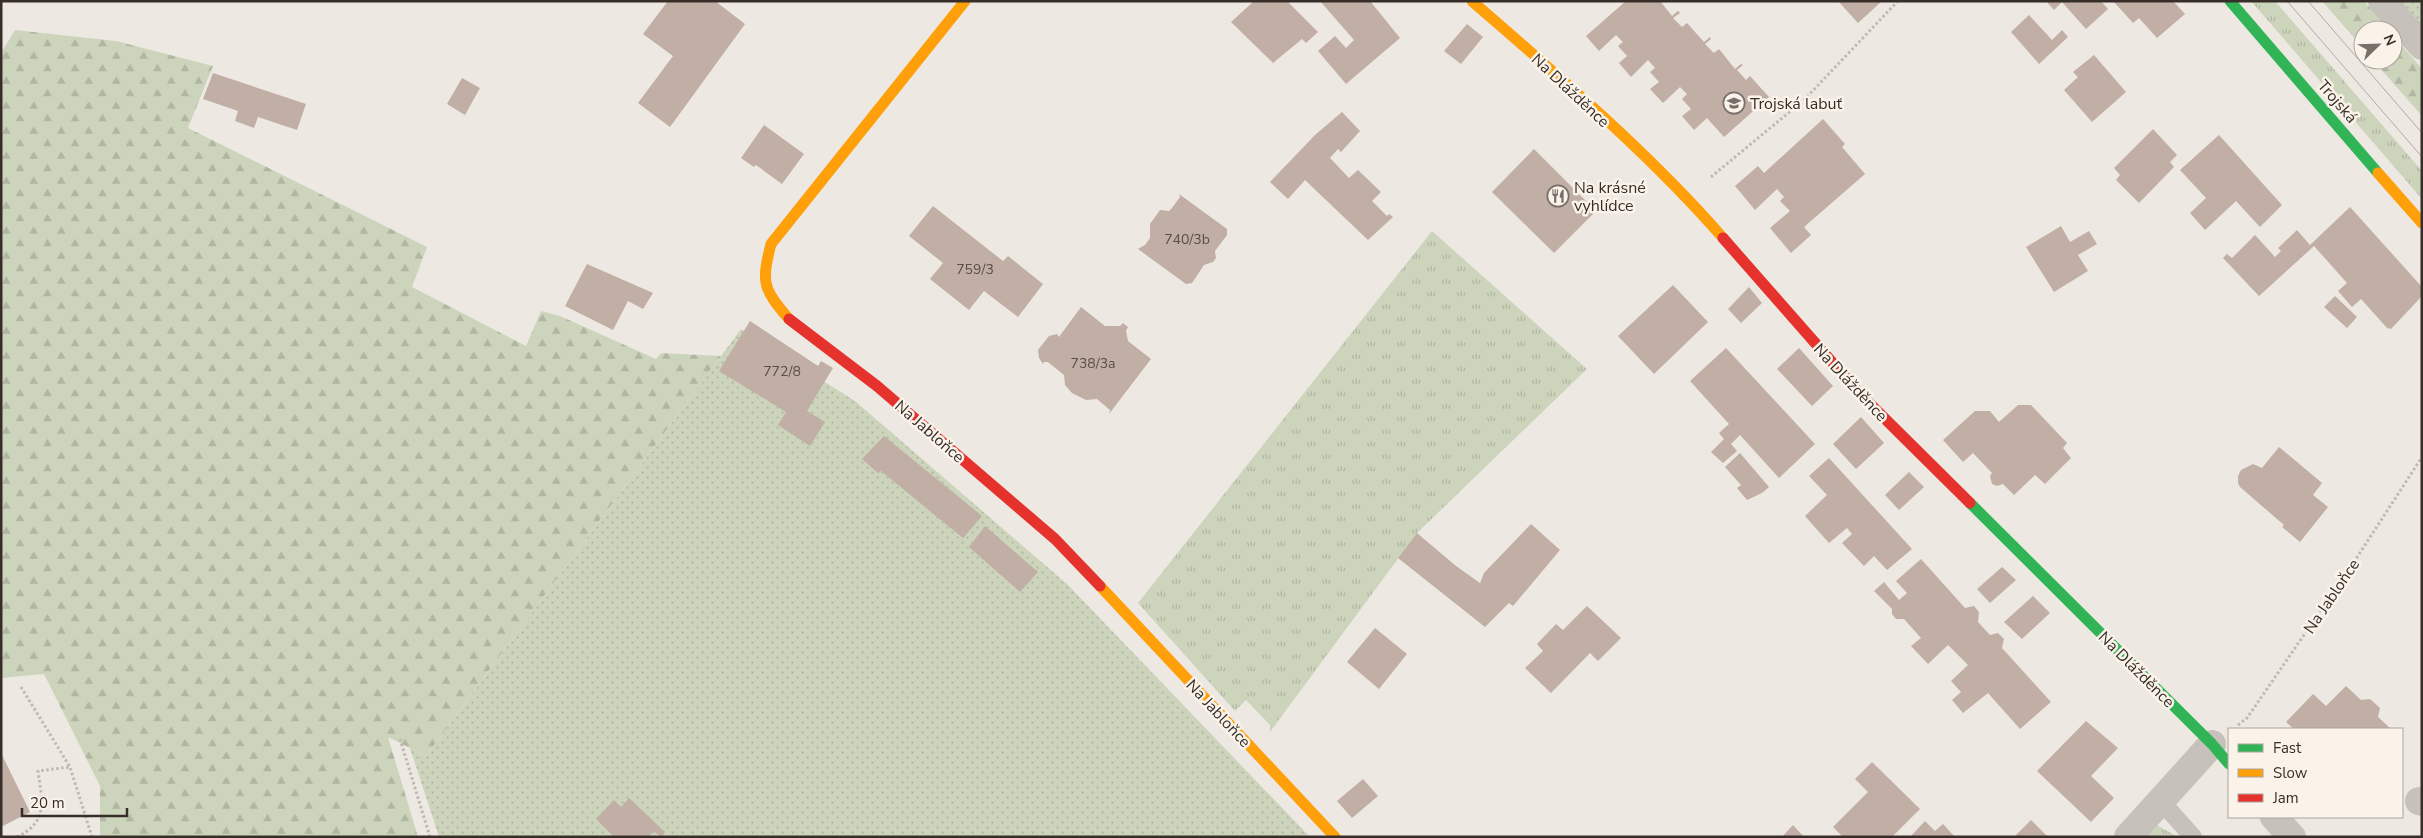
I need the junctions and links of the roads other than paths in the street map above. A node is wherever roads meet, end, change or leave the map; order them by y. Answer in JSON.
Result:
{"nodes":[{"id":1,"x":965,"y":1,"type":"edge"},
{"id":2,"x":1472,"y":1,"type":"edge"},
{"id":3,"x":2230,"y":1,"type":"edge"},
{"id":4,"x":2382,"y":1,"type":"edge"},
{"id":5,"x":2422,"y":46,"type":"edge"},
{"id":6,"x":2422,"y":223,"type":"edge"},
{"id":7,"x":2222,"y":736,"type":"edge"},
{"id":8,"x":2228,"y":760,"type":"edge"},
{"id":9,"x":2160,"y":801,"type":"junction"},
{"id":10,"x":2275,"y":818,"type":"edge"},
{"id":11,"x":1336,"y":837,"type":"edge"},
{"id":12,"x":2128,"y":837,"type":"edge"},
{"id":13,"x":2193,"y":837,"type":"edge"},
{"id":14,"x":2292,"y":837,"type":"edge"}],
"edges":[{"from":1,"to":11,"type":"street","name":"Na Jabloňce"},
{"from":2,"to":7,"type":"street","name":"Na Dlážděnce"},
{"from":3,"to":6,"type":"street","name":"Trojská"},
{"from":4,"to":5,"type":"street"},
{"from":7,"to":8,"type":"street","name":"Na Dlážděnce"},
{"from":7,"to":9,"type":"street"},
{"from":9,"to":12,"type":"street"},
{"from":9,"to":13,"type":"lane"},
{"from":10,"to":14,"type":"street"}]}
